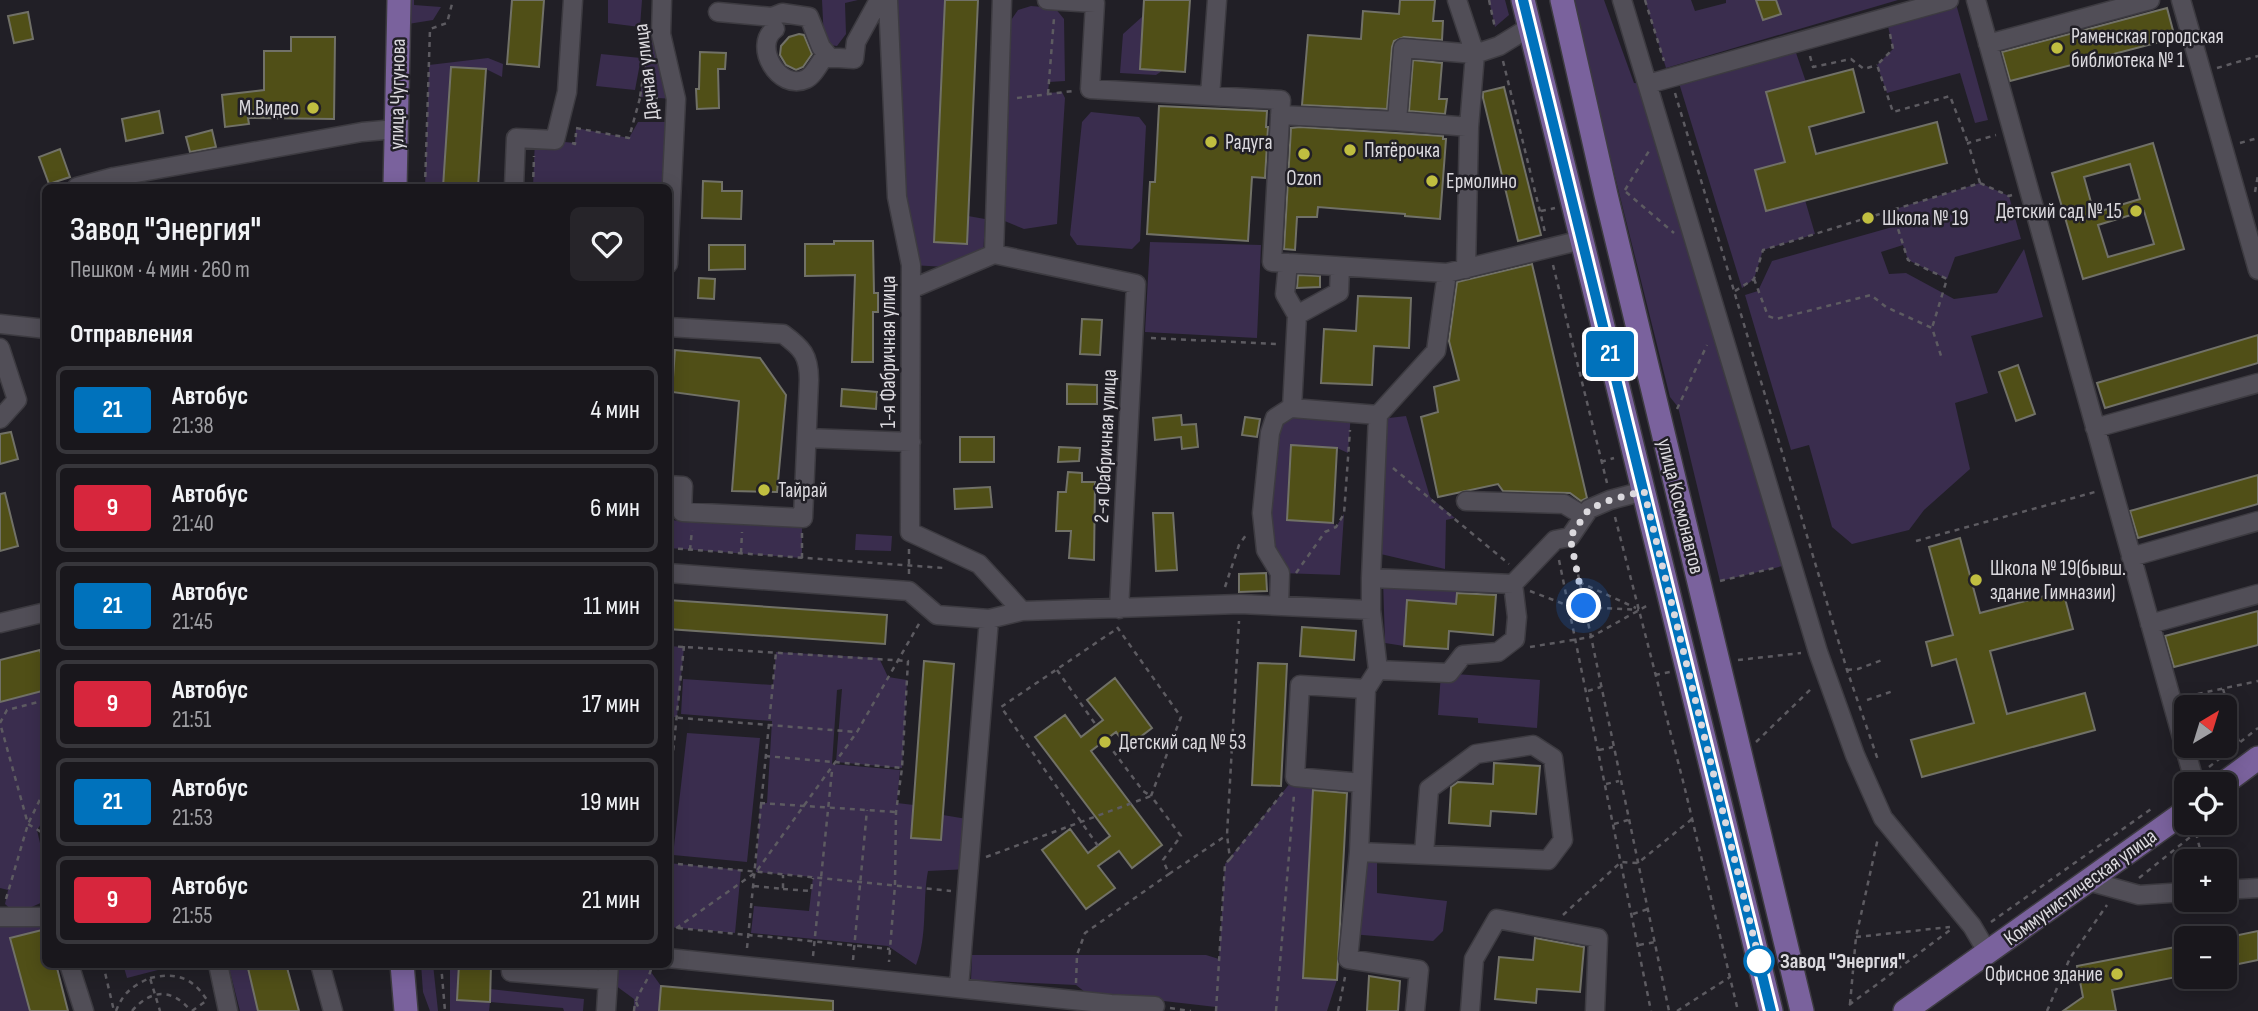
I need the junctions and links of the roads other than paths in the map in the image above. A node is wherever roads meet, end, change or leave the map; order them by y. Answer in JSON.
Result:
{"nodes":[{"id":1,"x":399,"y":0,"type":"edge"},
{"id":2,"x":573,"y":0,"type":"edge"},
{"id":3,"x":662,"y":0,"type":"edge"},
{"id":4,"x":879,"y":0,"type":"edge"},
{"id":5,"x":888,"y":0,"type":"edge"},
{"id":6,"x":1002,"y":0,"type":"edge"},
{"id":7,"x":1047,"y":0,"type":"edge"},
{"id":8,"x":1217,"y":0,"type":"edge"},
{"id":9,"x":1457,"y":0,"type":"edge"},
{"id":10,"x":1523,"y":0,"type":"edge"},
{"id":11,"x":1562,"y":0,"type":"edge"},
{"id":12,"x":1622,"y":0,"type":"edge"},
{"id":13,"x":1949,"y":0,"type":"edge"},
{"id":14,"x":1976,"y":0,"type":"edge"},
{"id":15,"x":2150,"y":0,"type":"edge"},
{"id":16,"x":2181,"y":0,"type":"edge"},
{"id":17,"x":1056,"y":1,"type":"edge"},
{"id":18,"x":718,"y":12,"type":"dead end"},
{"id":19,"x":1530,"y":27,"type":"junction"},
{"id":20,"x":775,"y":29,"type":"dead end"},
{"id":21,"x":1988,"y":44,"type":"junction"},
{"id":22,"x":1475,"y":54,"type":"junction"},
{"id":23,"x":830,"y":58,"type":"junction"},
{"id":24,"x":1648,"y":84,"type":"junction"},
{"id":25,"x":1210,"y":96,"type":"junction"},
{"id":26,"x":1280,"y":115,"type":"junction"},
{"id":27,"x":1397,"y":121,"type":"junction"},
{"id":28,"x":1469,"y":127,"type":"junction"},
{"id":29,"x":396,"y":129,"type":"junction"},
{"id":30,"x":88,"y":184,"type":"edge"},
{"id":31,"x":395,"y":184,"type":"edge"},
{"id":32,"x":513,"y":184,"type":"edge"},
{"id":33,"x":672,"y":184,"type":"edge"},
{"id":34,"x":1582,"y":240,"type":"junction"},
{"id":35,"x":994,"y":254,"type":"junction"},
{"id":36,"x":1288,"y":263,"type":"junction"},
{"id":37,"x":1340,"y":267,"type":"junction"},
{"id":38,"x":1466,"y":269,"type":"junction"},
{"id":39,"x":2258,"y":270,"type":"edge"},
{"id":40,"x":1447,"y":273,"type":"junction"},
{"id":41,"x":911,"y":289,"type":"junction"},
{"id":42,"x":1297,"y":315,"type":"junction"},
{"id":43,"x":0,"y":324,"type":"edge"},
{"id":44,"x":672,"y":327,"type":"edge"},
{"id":45,"x":42,"y":329,"type":"edge"},
{"id":46,"x":0,"y":348,"type":"edge"},
{"id":47,"x":2258,"y":383,"type":"edge"},
{"id":48,"x":1292,"y":407,"type":"junction"},
{"id":49,"x":1378,"y":415,"type":"junction"},
{"id":50,"x":0,"y":419,"type":"edge"},
{"id":51,"x":2095,"y":428,"type":"junction"},
{"id":52,"x":807,"y":438,"type":"junction"},
{"id":53,"x":911,"y":442,"type":"junction"},
{"id":54,"x":672,"y":485,"type":"edge"},
{"id":55,"x":1644,"y":491,"type":"junction"},
{"id":56,"x":1465,"y":501,"type":"dead end"},
{"id":57,"x":1584,"y":516,"type":"junction"},
{"id":58,"x":2258,"y":522,"type":"edge"},
{"id":59,"x":2131,"y":556,"type":"junction"},
{"id":60,"x":672,"y":573,"type":"edge"},
{"id":61,"x":1371,"y":578,"type":"junction"},
{"id":62,"x":1518,"y":580,"type":"junction"},
{"id":63,"x":2258,"y":594,"type":"edge"},
{"id":64,"x":1279,"y":606,"type":"junction"},
{"id":65,"x":1119,"y":609,"type":"junction"},
{"id":66,"x":1371,"y":610,"type":"junction"},
{"id":67,"x":1022,"y":611,"type":"junction"},
{"id":68,"x":42,"y":613,"type":"edge"},
{"id":69,"x":989,"y":619,"type":"junction"},
{"id":70,"x":0,"y":623,"type":"edge"},
{"id":71,"x":2150,"y":624,"type":"junction"},
{"id":72,"x":1378,"y":670,"type":"junction"},
{"id":73,"x":1366,"y":689,"type":"junction"},
{"id":74,"x":2258,"y":758,"type":"edge"},
{"id":75,"x":2191,"y":772,"type":"edge"},
{"id":76,"x":2237,"y":774,"type":"edge"},
{"id":77,"x":1363,"y":783,"type":"junction"},
{"id":78,"x":2174,"y":820,"type":"edge"},
{"id":79,"x":1359,"y":852,"type":"junction"},
{"id":80,"x":1424,"y":854,"type":"junction"},
{"id":81,"x":2088,"y":881,"type":"junction"},
{"id":82,"x":2258,"y":888,"type":"edge"},
{"id":83,"x":2237,"y":889,"type":"edge"},
{"id":84,"x":2174,"y":893,"type":"edge"},
{"id":85,"x":2,"y":910,"type":"edge"},
{"id":86,"x":42,"y":916,"type":"edge"},
{"id":87,"x":1988,"y":953,"type":"junction"},
{"id":88,"x":672,"y":958,"type":"edge"},
{"id":89,"x":70,"y":968,"type":"edge"},
{"id":90,"x":219,"y":968,"type":"edge"},
{"id":91,"x":321,"y":968,"type":"edge"},
{"id":92,"x":402,"y":968,"type":"edge"},
{"id":93,"x":511,"y":968,"type":"edge"},
{"id":94,"x":609,"y":972,"type":"edge"},
{"id":95,"x":959,"y":987,"type":"junction"},
{"id":96,"x":1154,"y":1006,"type":"dead end"},
{"id":97,"x":84,"y":1011,"type":"edge"},
{"id":98,"x":228,"y":1011,"type":"edge"},
{"id":99,"x":333,"y":1011,"type":"edge"},
{"id":100,"x":406,"y":1011,"type":"edge"},
{"id":101,"x":606,"y":1011,"type":"edge"},
{"id":102,"x":1416,"y":1011,"type":"edge"},
{"id":103,"x":1469,"y":1011,"type":"edge"},
{"id":104,"x":1595,"y":1011,"type":"edge"},
{"id":105,"x":1772,"y":1011,"type":"edge"},
{"id":106,"x":1802,"y":1011,"type":"edge"},
{"id":107,"x":1905,"y":1011,"type":"edge"}],
"edges":[{"from":1,"to":29,"type":"main road","name":"улица Чугунова"},
{"from":2,"to":32,"type":"street"},
{"from":3,"to":33,"type":"street","name":"Дачная улица"},
{"from":4,"to":23,"type":"street"},
{"from":5,"to":41,"type":"street","name":"1-я Фабричная улица"},
{"from":6,"to":35,"type":"street"},
{"from":7,"to":17,"type":"street"},
{"from":8,"to":25,"type":"street"},
{"from":9,"to":22,"type":"street"},
{"from":10,"to":19,"type":"main road","name":"улица Космонавтов"},
{"from":11,"to":106,"type":"main road","name":"улица Космонавтов"},
{"from":12,"to":24,"type":"street"},
{"from":13,"to":24,"type":"street"},
{"from":14,"to":21,"type":"street"},
{"from":15,"to":21,"type":"street"},
{"from":16,"to":39,"type":"street"},
{"from":17,"to":25,"type":"street"},
{"from":18,"to":23,"type":"street"},
{"from":19,"to":22,"type":"street"},
{"from":19,"to":34,"type":"main road","name":"улица Космонавтов"},
{"from":20,"to":23,"type":"street"},
{"from":21,"to":51,"type":"street"},
{"from":22,"to":27,"type":"street"},
{"from":22,"to":28,"type":"street"},
{"from":24,"to":87,"type":"street"},
{"from":25,"to":26,"type":"street"},
{"from":26,"to":27,"type":"street"},
{"from":26,"to":36,"type":"street"},
{"from":27,"to":28,"type":"street"},
{"from":28,"to":38,"type":"street"},
{"from":29,"to":30,"type":"street"},
{"from":29,"to":31,"type":"main road","name":"улица Чугунова"},
{"from":34,"to":38,"type":"street"},
{"from":34,"to":55,"type":"main road","name":"улица Космонавтов"},
{"from":35,"to":41,"type":"street"},
{"from":35,"to":65,"type":"street","name":"2-я Фабричная улица"},
{"from":36,"to":37,"type":"street"},
{"from":36,"to":42,"type":"street"},
{"from":37,"to":40,"type":"street"},
{"from":37,"to":42,"type":"street"},
{"from":38,"to":40,"type":"street"},
{"from":40,"to":49,"type":"street"},
{"from":41,"to":53,"type":"street","name":"1-я Фабричная улица"},
{"from":42,"to":48,"type":"street"},
{"from":43,"to":45,"type":"street"},
{"from":44,"to":52,"type":"street"},
{"from":46,"to":50,"type":"street"},
{"from":47,"to":51,"type":"street"},
{"from":48,"to":49,"type":"street"},
{"from":48,"to":64,"type":"street"},
{"from":49,"to":61,"type":"street"},
{"from":51,"to":59,"type":"street"},
{"from":52,"to":53,"type":"street"},
{"from":52,"to":54,"type":"street"},
{"from":53,"to":67,"type":"street","name":"1-я Фабричная улица"},
{"from":55,"to":57,"type":"street"},
{"from":55,"to":105,"type":"main road","name":"улица Космонавтов"},
{"from":56,"to":57,"type":"street"},
{"from":57,"to":62,"type":"street"},
{"from":58,"to":59,"type":"street"},
{"from":59,"to":71,"type":"street"},
{"from":60,"to":69,"type":"street"},
{"from":61,"to":62,"type":"street"},
{"from":61,"to":66,"type":"street"},
{"from":62,"to":72,"type":"street"},
{"from":63,"to":71,"type":"street"},
{"from":64,"to":65,"type":"street"},
{"from":64,"to":66,"type":"street"},
{"from":65,"to":67,"type":"street"},
{"from":66,"to":72,"type":"street"},
{"from":67,"to":69,"type":"street"},
{"from":68,"to":70,"type":"street"},
{"from":69,"to":95,"type":"street"},
{"from":71,"to":75,"type":"street"},
{"from":72,"to":73,"type":"street"},
{"from":73,"to":77,"type":"street"},
{"from":73,"to":77,"type":"street"},
{"from":74,"to":76,"type":"main road"},
{"from":77,"to":79,"type":"street"},
{"from":78,"to":81,"type":"main road","name":"Коммунистическая улица"},
{"from":79,"to":80,"type":"street"},
{"from":79,"to":102,"type":"street"},
{"from":80,"to":80,"type":"street"},
{"from":81,"to":84,"type":"street"},
{"from":81,"to":87,"type":"main road","name":"Коммунистическая улица"},
{"from":82,"to":83,"type":"street"},
{"from":85,"to":86,"type":"street"},
{"from":87,"to":107,"type":"main road","name":"Коммунистическая улица"},
{"from":88,"to":95,"type":"street"},
{"from":89,"to":97,"type":"street"},
{"from":90,"to":98,"type":"street"},
{"from":91,"to":99,"type":"street"},
{"from":92,"to":100,"type":"main road"},
{"from":93,"to":94,"type":"street"},
{"from":94,"to":101,"type":"street"},
{"from":95,"to":96,"type":"street"},
{"from":103,"to":104,"type":"street"}]}
